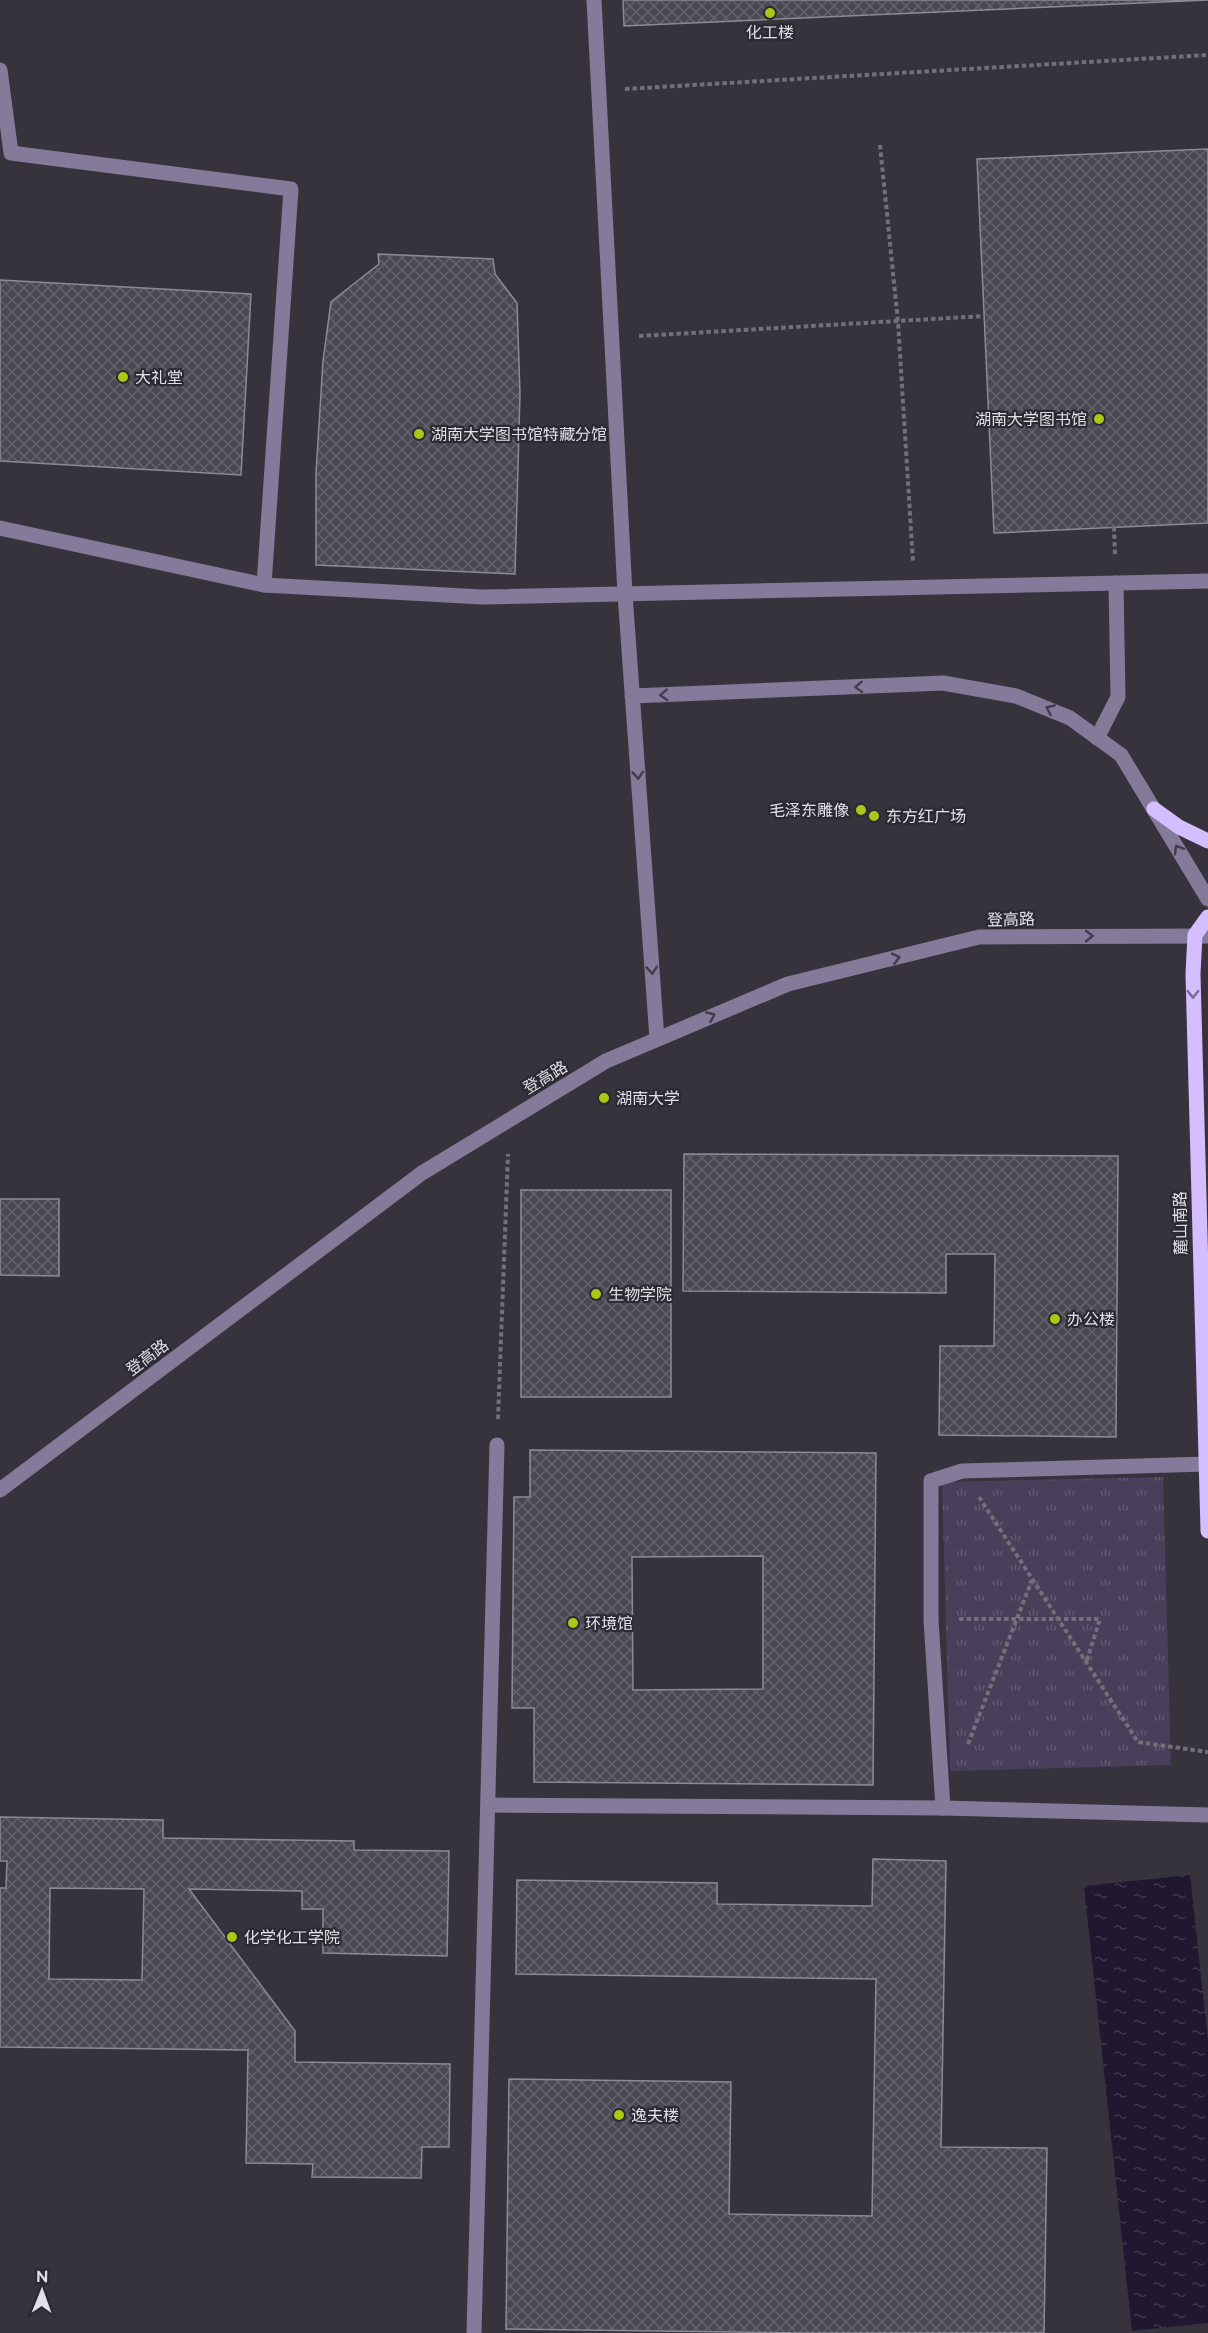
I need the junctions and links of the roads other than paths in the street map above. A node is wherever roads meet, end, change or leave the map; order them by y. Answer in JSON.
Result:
{"nodes":[{"id":1,"x":594,"y":0,"type":"edge"},
{"id":2,"x":0,"y":70,"type":"edge"},
{"id":3,"x":0,"y":528,"type":"edge"},
{"id":4,"x":1208,"y":581,"type":"edge"},
{"id":5,"x":1116,"y":583,"type":"junction"},
{"id":6,"x":264,"y":585,"type":"junction"},
{"id":7,"x":625,"y":594,"type":"junction"},
{"id":8,"x":632,"y":696,"type":"junction"},
{"id":9,"x":1097,"y":738,"type":"junction"},
{"id":10,"x":1154,"y":809,"type":"junction"},
{"id":11,"x":1208,"y":841,"type":"edge"},
{"id":12,"x":1208,"y":899,"type":"edge"},
{"id":13,"x":1208,"y":917,"type":"edge"},
{"id":14,"x":1202,"y":935,"type":"edge"},
{"id":15,"x":657,"y":1039,"type":"junction"},
{"id":16,"x":497,"y":1445,"type":"road end"},
{"id":17,"x":1206,"y":1464,"type":"edge"},
{"id":18,"x":0,"y":1490,"type":"edge"},
{"id":19,"x":1208,"y":1531,"type":"edge"},
{"id":20,"x":488,"y":1805,"type":"junction"},
{"id":21,"x":943,"y":1808,"type":"junction"},
{"id":22,"x":1208,"y":1815,"type":"edge"},
{"id":23,"x":474,"y":2333,"type":"edge"}],
"edges":[{"from":1,"to":7,"type":"street"},
{"from":2,"to":6,"type":"street"},
{"from":3,"to":6,"type":"street"},
{"from":4,"to":5,"type":"street"},
{"from":5,"to":7,"type":"street"},
{"from":5,"to":9,"type":"street"},
{"from":6,"to":7,"type":"street"},
{"from":7,"to":8,"type":"street"},
{"from":9,"to":8,"type":"street","one_way":true},
{"from":8,"to":15,"type":"street","one_way":true},
{"from":9,"to":10,"type":"street"},
{"from":10,"to":11,"type":"main road"},
{"from":12,"to":10,"type":"street","one_way":true},
{"from":13,"to":14,"type":"main road"},
{"from":15,"to":14,"type":"street","name":"登高路","one_way":true},
{"from":14,"to":17,"type":"main road","name":"麓山南路","one_way":true},
{"from":15,"to":18,"type":"street","name":"登高路"},
{"from":16,"to":20,"type":"street"},
{"from":17,"to":19,"type":"main road","name":"麓山南路"},
{"from":17,"to":21,"type":"street"},
{"from":20,"to":21,"type":"street"},
{"from":20,"to":23,"type":"street"},
{"from":21,"to":22,"type":"street"}]}
